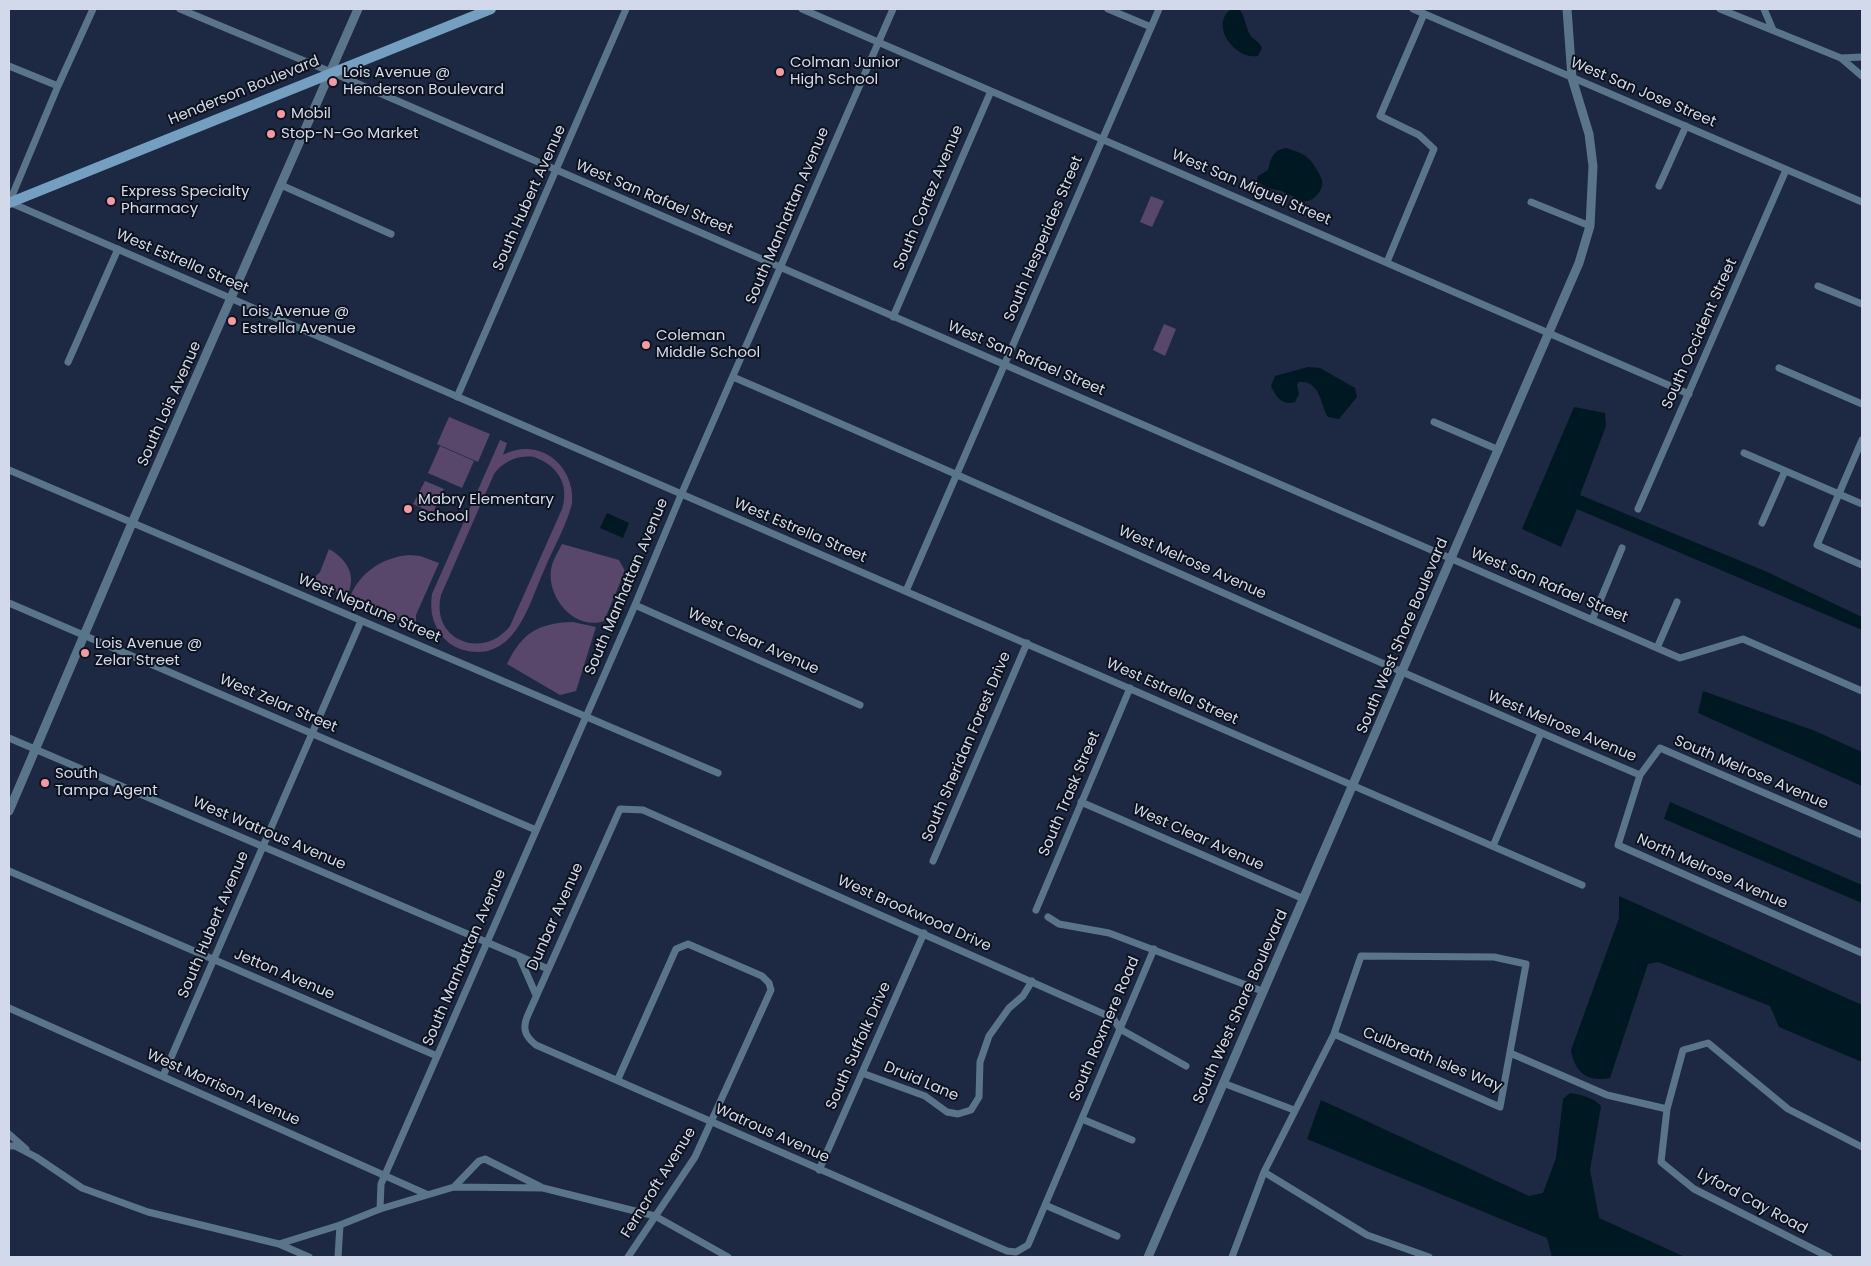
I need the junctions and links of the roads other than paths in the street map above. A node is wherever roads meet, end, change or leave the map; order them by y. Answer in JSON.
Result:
{"nodes":[{"id":1,"x":93,"y":9,"type":"edge"},
{"id":2,"x":180,"y":9,"type":"edge"},
{"id":3,"x":358,"y":9,"type":"edge"},
{"id":4,"x":491,"y":9,"type":"edge"},
{"id":5,"x":626,"y":9,"type":"edge"},
{"id":6,"x":802,"y":9,"type":"edge"},
{"id":7,"x":893,"y":9,"type":"edge"},
{"id":8,"x":1108,"y":9,"type":"edge"},
{"id":9,"x":1159,"y":9,"type":"edge"},
{"id":10,"x":1413,"y":9,"type":"edge"},
{"id":11,"x":1567,"y":9,"type":"edge"},
{"id":12,"x":1720,"y":9,"type":"edge"},
{"id":13,"x":1764,"y":9,"type":"edge"},
{"id":14,"x":1424,"y":14,"type":"junction"},
{"id":15,"x":1151,"y":27,"type":"junction"},
{"id":16,"x":1773,"y":30,"type":"junction"},
{"id":17,"x":878,"y":42,"type":"junction"},
{"id":18,"x":1862,"y":57,"type":"edge"},
{"id":19,"x":1841,"y":58,"type":"junction"},
{"id":20,"x":9,"y":66,"type":"edge"},
{"id":21,"x":331,"y":72,"type":"junction"},
{"id":22,"x":1862,"y":76,"type":"edge"},
{"id":23,"x":1572,"y":78,"type":"junction"},
{"id":24,"x":58,"y":86,"type":"junction"},
{"id":25,"x":991,"y":91,"type":"junction"},
{"id":26,"x":1686,"y":126,"type":"junction"},
{"id":27,"x":1103,"y":139,"type":"junction"},
{"id":28,"x":1786,"y":170,"type":"junction"},
{"id":29,"x":557,"y":171,"type":"junction"},
{"id":30,"x":281,"y":186,"type":"junction"},
{"id":31,"x":1660,"y":186,"type":"dead end"},
{"id":32,"x":1531,"y":202,"type":"dead end"},
{"id":33,"x":1862,"y":202,"type":"edge"},
{"id":34,"x":9,"y":203,"type":"edge"},
{"id":35,"x":1590,"y":226,"type":"junction"},
{"id":36,"x":392,"y":234,"type":"dead end"},
{"id":37,"x":118,"y":249,"type":"junction"},
{"id":38,"x":1387,"y":262,"type":"junction"},
{"id":39,"x":780,"y":268,"type":"junction"},
{"id":40,"x":1818,"y":286,"type":"dead end"},
{"id":41,"x":232,"y":299,"type":"junction"},
{"id":42,"x":1862,"y":304,"type":"edge"},
{"id":43,"x":893,"y":316,"type":"junction"},
{"id":44,"x":1550,"y":333,"type":"junction"},
{"id":45,"x":68,"y":362,"type":"dead end"},
{"id":46,"x":1005,"y":365,"type":"junction"},
{"id":47,"x":1779,"y":368,"type":"dead end"},
{"id":48,"x":733,"y":377,"type":"junction"},
{"id":49,"x":1688,"y":394,"type":"junction"},
{"id":50,"x":457,"y":397,"type":"junction"},
{"id":51,"x":1862,"y":404,"type":"edge"},
{"id":52,"x":1434,"y":422,"type":"dead end"},
{"id":53,"x":1862,"y":440,"type":"edge"},
{"id":54,"x":1498,"y":450,"type":"junction"},
{"id":55,"x":1744,"y":453,"type":"dead end"},
{"id":56,"x":9,"y":470,"type":"edge"},
{"id":57,"x":1785,"y":471,"type":"junction"},
{"id":58,"x":958,"y":473,"type":"junction"},
{"id":59,"x":1839,"y":494,"type":"junction"},
{"id":60,"x":680,"y":495,"type":"junction"},
{"id":61,"x":1862,"y":504,"type":"edge"},
{"id":62,"x":1638,"y":509,"type":"dead end"},
{"id":63,"x":132,"y":523,"type":"junction"},
{"id":64,"x":1762,"y":523,"type":"dead end"},
{"id":65,"x":1622,"y":548,"type":"dead end"},
{"id":66,"x":1452,"y":560,"type":"junction"},
{"id":67,"x":1862,"y":564,"type":"edge"},
{"id":68,"x":906,"y":591,"type":"junction"},
{"id":69,"x":1677,"y":602,"type":"dead end"},
{"id":70,"x":9,"y":603,"type":"edge"},
{"id":71,"x":635,"y":605,"type":"junction"},
{"id":72,"x":1592,"y":620,"type":"junction"},
{"id":73,"x":361,"y":621,"type":"junction"},
{"id":74,"x":84,"y":635,"type":"junction"},
{"id":75,"x":1026,"y":643,"type":"junction"},
{"id":76,"x":1657,"y":648,"type":"junction"},
{"id":77,"x":1402,"y":673,"type":"junction"},
{"id":78,"x":1130,"y":688,"type":"junction"},
{"id":79,"x":1862,"y":691,"type":"edge"},
{"id":80,"x":860,"y":705,"type":"dead end"},
{"id":81,"x":586,"y":717,"type":"junction"},
{"id":82,"x":1541,"y":733,"type":"junction"},
{"id":83,"x":312,"y":734,"type":"junction"},
{"id":84,"x":9,"y":738,"type":"edge"},
{"id":85,"x":35,"y":749,"type":"junction"},
{"id":86,"x":718,"y":773,"type":"dead end"},
{"id":87,"x":1640,"y":775,"type":"junction"},
{"id":88,"x":1354,"y":786,"type":"junction"},
{"id":89,"x":1082,"y":802,"type":"junction"},
{"id":90,"x":620,"y":809,"type":"joint"},
{"id":91,"x":9,"y":811,"type":"edge"},
{"id":92,"x":536,"y":830,"type":"junction"},
{"id":93,"x":1862,"y":835,"type":"edge"},
{"id":94,"x":1493,"y":846,"type":"junction"},
{"id":95,"x":263,"y":847,"type":"junction"},
{"id":96,"x":933,"y":862,"type":"dead end"},
{"id":97,"x":9,"y":871,"type":"edge"},
{"id":98,"x":1582,"y":885,"type":"dead end"},
{"id":99,"x":1304,"y":899,"type":"junction"},
{"id":100,"x":1036,"y":910,"type":"dead end"},
{"id":101,"x":1048,"y":917,"type":"dead end"},
{"id":102,"x":924,"y":934,"type":"junction"},
{"id":103,"x":487,"y":942,"type":"junction"},
{"id":104,"x":1154,"y":949,"type":"junction"},
{"id":105,"x":1862,"y":953,"type":"edge"},
{"id":106,"x":519,"y":956,"type":"junction"},
{"id":107,"x":214,"y":960,"type":"junction"},
{"id":108,"x":548,"y":968,"type":"junction"},
{"id":109,"x":1032,"y":980,"type":"junction"},
{"id":110,"x":1262,"y":991,"type":"junction"},
{"id":111,"x":536,"y":995,"type":"junction"},
{"id":112,"x":9,"y":1008,"type":"edge"},
{"id":113,"x":1120,"y":1029,"type":"junction"},
{"id":114,"x":1334,"y":1034,"type":"junction"},
{"id":115,"x":528,"y":1038,"type":"joint"},
{"id":116,"x":1510,"y":1053,"type":"junction"},
{"id":117,"x":437,"y":1056,"type":"junction"},
{"id":118,"x":1186,"y":1066,"type":"dead end"},
{"id":119,"x":862,"y":1073,"type":"junction"},
{"id":120,"x":164,"y":1076,"type":"junction"},
{"id":121,"x":618,"y":1079,"type":"junction"},
{"id":122,"x":1223,"y":1083,"type":"junction"},
{"id":123,"x":1667,"y":1109,"type":"junction"},
{"id":124,"x":1294,"y":1110,"type":"junction"},
{"id":125,"x":1082,"y":1119,"type":"junction"},
{"id":126,"x":712,"y":1123,"type":"junction"},
{"id":127,"x":9,"y":1134,"type":"edge"},
{"id":128,"x":1132,"y":1140,"type":"dead end"},
{"id":129,"x":9,"y":1146,"type":"edge"},
{"id":130,"x":1862,"y":1147,"type":"edge"},
{"id":131,"x":36,"y":1157,"type":"junction"},
{"id":132,"x":819,"y":1170,"type":"junction"},
{"id":133,"x":1264,"y":1172,"type":"junction"},
{"id":134,"x":385,"y":1176,"type":"junction"},
{"id":135,"x":454,"y":1187,"type":"junction"},
{"id":136,"x":543,"y":1188,"type":"junction"},
{"id":137,"x":426,"y":1194,"type":"junction"},
{"id":138,"x":1045,"y":1205,"type":"junction"},
{"id":139,"x":380,"y":1209,"type":"junction"},
{"id":140,"x":656,"y":1216,"type":"junction"},
{"id":141,"x":340,"y":1225,"type":"junction"},
{"id":142,"x":1117,"y":1236,"type":"dead end"},
{"id":143,"x":279,"y":1244,"type":"junction"},
{"id":144,"x":1007,"y":1252,"type":"joint"},
{"id":145,"x":309,"y":1257,"type":"edge"},
{"id":146,"x":338,"y":1257,"type":"edge"},
{"id":147,"x":628,"y":1257,"type":"edge"},
{"id":148,"x":728,"y":1257,"type":"edge"},
{"id":149,"x":1148,"y":1257,"type":"edge"},
{"id":150,"x":1232,"y":1257,"type":"edge"},
{"id":151,"x":1429,"y":1257,"type":"edge"},
{"id":152,"x":1829,"y":1257,"type":"edge"}],
"edges":[{"from":1,"to":24,"type":"street"},
{"from":2,"to":21,"type":"street","name":"West San Rafael Street"},
{"from":3,"to":21,"type":"street","name":"South Lois Avenue"},
{"from":4,"to":21,"type":"main road","name":"Henderson Boulevard"},
{"from":5,"to":29,"type":"street","name":"South Hubert Avenue"},
{"from":6,"to":17,"type":"street","name":"West San Miguel Street"},
{"from":7,"to":17,"type":"street","name":"South Manhattan Avenue"},
{"from":8,"to":15,"type":"street"},
{"from":9,"to":15,"type":"street","name":"South Hesperides Street"},
{"from":10,"to":14,"type":"street","name":"West San Jose Street"},
{"from":11,"to":23,"type":"street","name":"South West Shore Boulevard"},
{"from":12,"to":16,"type":"street"},
{"from":13,"to":16,"type":"street"},
{"from":14,"to":23,"type":"street","name":"West San Jose Street"},
{"from":14,"to":38,"type":"street"},
{"from":15,"to":27,"type":"street","name":"South Hesperides Street"},
{"from":16,"to":19,"type":"street"},
{"from":17,"to":25,"type":"street","name":"West San Miguel Street"},
{"from":17,"to":39,"type":"street","name":"South Manhattan Avenue"},
{"from":18,"to":19,"type":"street"},
{"from":19,"to":22,"type":"street"},
{"from":20,"to":24,"type":"street"},
{"from":21,"to":29,"type":"street","name":"West San Rafael Street"},
{"from":21,"to":30,"type":"street","name":"South Lois Avenue"},
{"from":21,"to":34,"type":"main road","name":"Henderson Boulevard"},
{"from":23,"to":26,"type":"street","name":"West San Jose Street"},
{"from":23,"to":35,"type":"street","name":"South West Shore Boulevard"},
{"from":24,"to":34,"type":"street"},
{"from":25,"to":27,"type":"street","name":"West San Miguel Street"},
{"from":25,"to":43,"type":"street","name":"South Cortez Avenue"},
{"from":26,"to":28,"type":"street","name":"West San Jose Street"},
{"from":26,"to":31,"type":"street"},
{"from":27,"to":38,"type":"street","name":"West San Miguel Street"},
{"from":27,"to":46,"type":"street","name":"South Hesperides Street"},
{"from":28,"to":33,"type":"street","name":"West San Jose Street"},
{"from":28,"to":49,"type":"street","name":"South Occident Street"},
{"from":29,"to":39,"type":"street","name":"West San Rafael Street"},
{"from":29,"to":50,"type":"street","name":"South Hubert Avenue"},
{"from":30,"to":36,"type":"street"},
{"from":30,"to":41,"type":"street","name":"South Lois Avenue"},
{"from":32,"to":35,"type":"street"},
{"from":34,"to":37,"type":"street","name":"West Estrella Street"},
{"from":35,"to":44,"type":"street","name":"South West Shore Boulevard"},
{"from":37,"to":41,"type":"street","name":"West Estrella Street"},
{"from":37,"to":45,"type":"street"},
{"from":38,"to":44,"type":"street","name":"West San Miguel Street"},
{"from":39,"to":43,"type":"street","name":"West San Rafael Street"},
{"from":39,"to":48,"type":"street","name":"South Manhattan Avenue"},
{"from":40,"to":42,"type":"street"},
{"from":41,"to":50,"type":"street","name":"West Estrella Street"},
{"from":41,"to":63,"type":"street","name":"South Lois Avenue"},
{"from":43,"to":46,"type":"street","name":"West San Rafael Street"},
{"from":44,"to":49,"type":"street","name":"West San Miguel Street"},
{"from":44,"to":54,"type":"street","name":"South West Shore Boulevard"},
{"from":46,"to":58,"type":"street","name":"South Hesperides Street"},
{"from":46,"to":66,"type":"street","name":"West San Rafael Street"},
{"from":47,"to":51,"type":"street"},
{"from":48,"to":58,"type":"street","name":"West Melrose Avenue"},
{"from":48,"to":60,"type":"street","name":"South Manhattan Avenue"},
{"from":49,"to":62,"type":"street","name":"South Occident Street"},
{"from":50,"to":60,"type":"street","name":"West Estrella Street"},
{"from":52,"to":54,"type":"street"},
{"from":53,"to":59,"type":"street"},
{"from":54,"to":66,"type":"street","name":"South West Shore Boulevard"},
{"from":55,"to":57,"type":"street"},
{"from":56,"to":63,"type":"street","name":"West Neptune Street"},
{"from":57,"to":59,"type":"street"},
{"from":57,"to":64,"type":"street"},
{"from":58,"to":68,"type":"street","name":"South Hesperides Street"},
{"from":58,"to":77,"type":"street","name":"West Melrose Avenue"},
{"from":59,"to":61,"type":"street"},
{"from":59,"to":67,"type":"street"},
{"from":60,"to":68,"type":"street","name":"West Estrella Street"},
{"from":60,"to":71,"type":"street","name":"South Manhattan Avenue"},
{"from":63,"to":73,"type":"street","name":"West Neptune Street"},
{"from":63,"to":74,"type":"street","name":"South Lois Avenue"},
{"from":65,"to":72,"type":"street"},
{"from":66,"to":72,"type":"street","name":"West San Rafael Street"},
{"from":66,"to":77,"type":"street","name":"South West Shore Boulevard"},
{"from":68,"to":75,"type":"street","name":"West Estrella Street"},
{"from":69,"to":76,"type":"street"},
{"from":70,"to":74,"type":"street","name":"West Zelar Street"},
{"from":71,"to":80,"type":"street","name":"West Clear Avenue"},
{"from":71,"to":81,"type":"street","name":"South Manhattan Avenue"},
{"from":72,"to":76,"type":"street","name":"West San Rafael Street"},
{"from":73,"to":81,"type":"street","name":"West Neptune Street"},
{"from":73,"to":83,"type":"street","name":"South Hubert Avenue"},
{"from":74,"to":83,"type":"street","name":"West Zelar Street"},
{"from":74,"to":85,"type":"street","name":"South Lois Avenue"},
{"from":75,"to":78,"type":"street","name":"West Estrella Street"},
{"from":75,"to":96,"type":"street","name":"South Sheridan Forest Drive"},
{"from":76,"to":79,"type":"street","name":"West San Rafael Street"},
{"from":77,"to":82,"type":"street","name":"West Melrose Avenue"},
{"from":77,"to":88,"type":"street","name":"South West Shore Boulevard"},
{"from":78,"to":88,"type":"street","name":"West Estrella Street"},
{"from":78,"to":89,"type":"street","name":"South Trask Street"},
{"from":81,"to":86,"type":"street","name":"West Neptune Street"},
{"from":81,"to":92,"type":"street","name":"South Manhattan Avenue"},
{"from":82,"to":87,"type":"street","name":"West Melrose Avenue"},
{"from":82,"to":94,"type":"street"},
{"from":83,"to":92,"type":"street","name":"West Zelar Street"},
{"from":83,"to":95,"type":"street","name":"South Hubert Avenue"},
{"from":84,"to":85,"type":"street","name":"West Watrous Avenue"},
{"from":85,"to":91,"type":"street","name":"South Lois Avenue"},
{"from":85,"to":95,"type":"street","name":"West Watrous Avenue"},
{"from":87,"to":93,"type":"street","name":"South Melrose Avenue"},
{"from":87,"to":105,"type":"street","name":"North Melrose Avenue"},
{"from":88,"to":94,"type":"street","name":"West Estrella Street"},
{"from":88,"to":99,"type":"street","name":"South West Shore Boulevard"},
{"from":89,"to":99,"type":"street","name":"West Clear Avenue"},
{"from":89,"to":100,"type":"street","name":"South Trask Street"},
{"from":90,"to":102,"type":"street","name":"West Brookwood Drive"},
{"from":90,"to":108,"type":"street","name":"Dunbar Avenue"},
{"from":92,"to":103,"type":"street","name":"South Manhattan Avenue"},
{"from":94,"to":98,"type":"street","name":"West Estrella Street"},
{"from":95,"to":103,"type":"street","name":"West Watrous Avenue"},
{"from":95,"to":107,"type":"street","name":"South Hubert Avenue"},
{"from":97,"to":107,"type":"street","name":"Jetton Avenue"},
{"from":99,"to":110,"type":"street","name":"South West Shore Boulevard"},
{"from":101,"to":104,"type":"street"},
{"from":102,"to":109,"type":"street","name":"West Brookwood Drive"},
{"from":102,"to":119,"type":"street","name":"South Suffolk Drive"},
{"from":103,"to":106,"type":"street","name":"West Watrous Avenue"},
{"from":103,"to":117,"type":"street","name":"South Manhattan Avenue"},
{"from":104,"to":110,"type":"street"},
{"from":104,"to":113,"type":"street","name":"South Roxmere Road"},
{"from":106,"to":108,"type":"street","name":"West Watrous Avenue"},
{"from":106,"to":111,"type":"street"},
{"from":107,"to":117,"type":"street","name":"Jetton Avenue"},
{"from":107,"to":120,"type":"street","name":"South Hubert Avenue"},
{"from":108,"to":111,"type":"street","name":"Dunbar Avenue"},
{"from":109,"to":113,"type":"street","name":"West Brookwood Drive"},
{"from":109,"to":119,"type":"street","name":"Druid Lane"},
{"from":110,"to":122,"type":"street","name":"South West Shore Boulevard"},
{"from":111,"to":115,"type":"street","name":"Dunbar Avenue"},
{"from":112,"to":120,"type":"street","name":"West Morrison Avenue"},
{"from":113,"to":118,"type":"street","name":"West Brookwood Drive"},
{"from":113,"to":125,"type":"street","name":"South Roxmere Road"},
{"from":114,"to":116,"type":"street","name":"Culbreath Isles Way"},
{"from":114,"to":116,"type":"street"},
{"from":114,"to":124,"type":"street"},
{"from":115,"to":121,"type":"street","name":"Watrous Avenue"},
{"from":116,"to":123,"type":"street"},
{"from":117,"to":134,"type":"street","name":"South Manhattan Avenue"},
{"from":119,"to":132,"type":"street","name":"South Suffolk Drive"},
{"from":120,"to":134,"type":"street","name":"West Morrison Avenue"},
{"from":121,"to":126,"type":"street","name":"Watrous Avenue"},
{"from":121,"to":126,"type":"street","name":"Ferncroft Avenue"},
{"from":122,"to":124,"type":"street"},
{"from":122,"to":149,"type":"street","name":"South West Shore Boulevard"},
{"from":123,"to":130,"type":"street"},
{"from":123,"to":152,"type":"street","name":"Lyford Cay Road"},
{"from":124,"to":133,"type":"street"},
{"from":125,"to":128,"type":"street","name":"South Roxmere Road"},
{"from":125,"to":138,"type":"street","name":"South Roxmere Road"},
{"from":126,"to":132,"type":"street","name":"Watrous Avenue"},
{"from":126,"to":140,"type":"street","name":"Ferncroft Avenue"},
{"from":127,"to":131,"type":"street"},
{"from":129,"to":131,"type":"street"},
{"from":131,"to":143,"type":"street"},
{"from":132,"to":144,"type":"street","name":"Watrous Avenue"},
{"from":133,"to":150,"type":"street"},
{"from":133,"to":151,"type":"street"},
{"from":134,"to":137,"type":"street","name":"West Morrison Avenue"},
{"from":134,"to":139,"type":"street","name":"South Manhattan Avenue"},
{"from":135,"to":136,"type":"street"},
{"from":135,"to":136,"type":"street"},
{"from":135,"to":137,"type":"street"},
{"from":136,"to":140,"type":"street"},
{"from":137,"to":139,"type":"street"},
{"from":138,"to":142,"type":"street"},
{"from":138,"to":144,"type":"street","name":"South Roxmere Road"},
{"from":139,"to":141,"type":"street"},
{"from":140,"to":147,"type":"street","name":"Ferncroft Avenue"},
{"from":140,"to":148,"type":"street"},
{"from":141,"to":143,"type":"street"},
{"from":141,"to":146,"type":"street"},
{"from":143,"to":145,"type":"street"}]}
